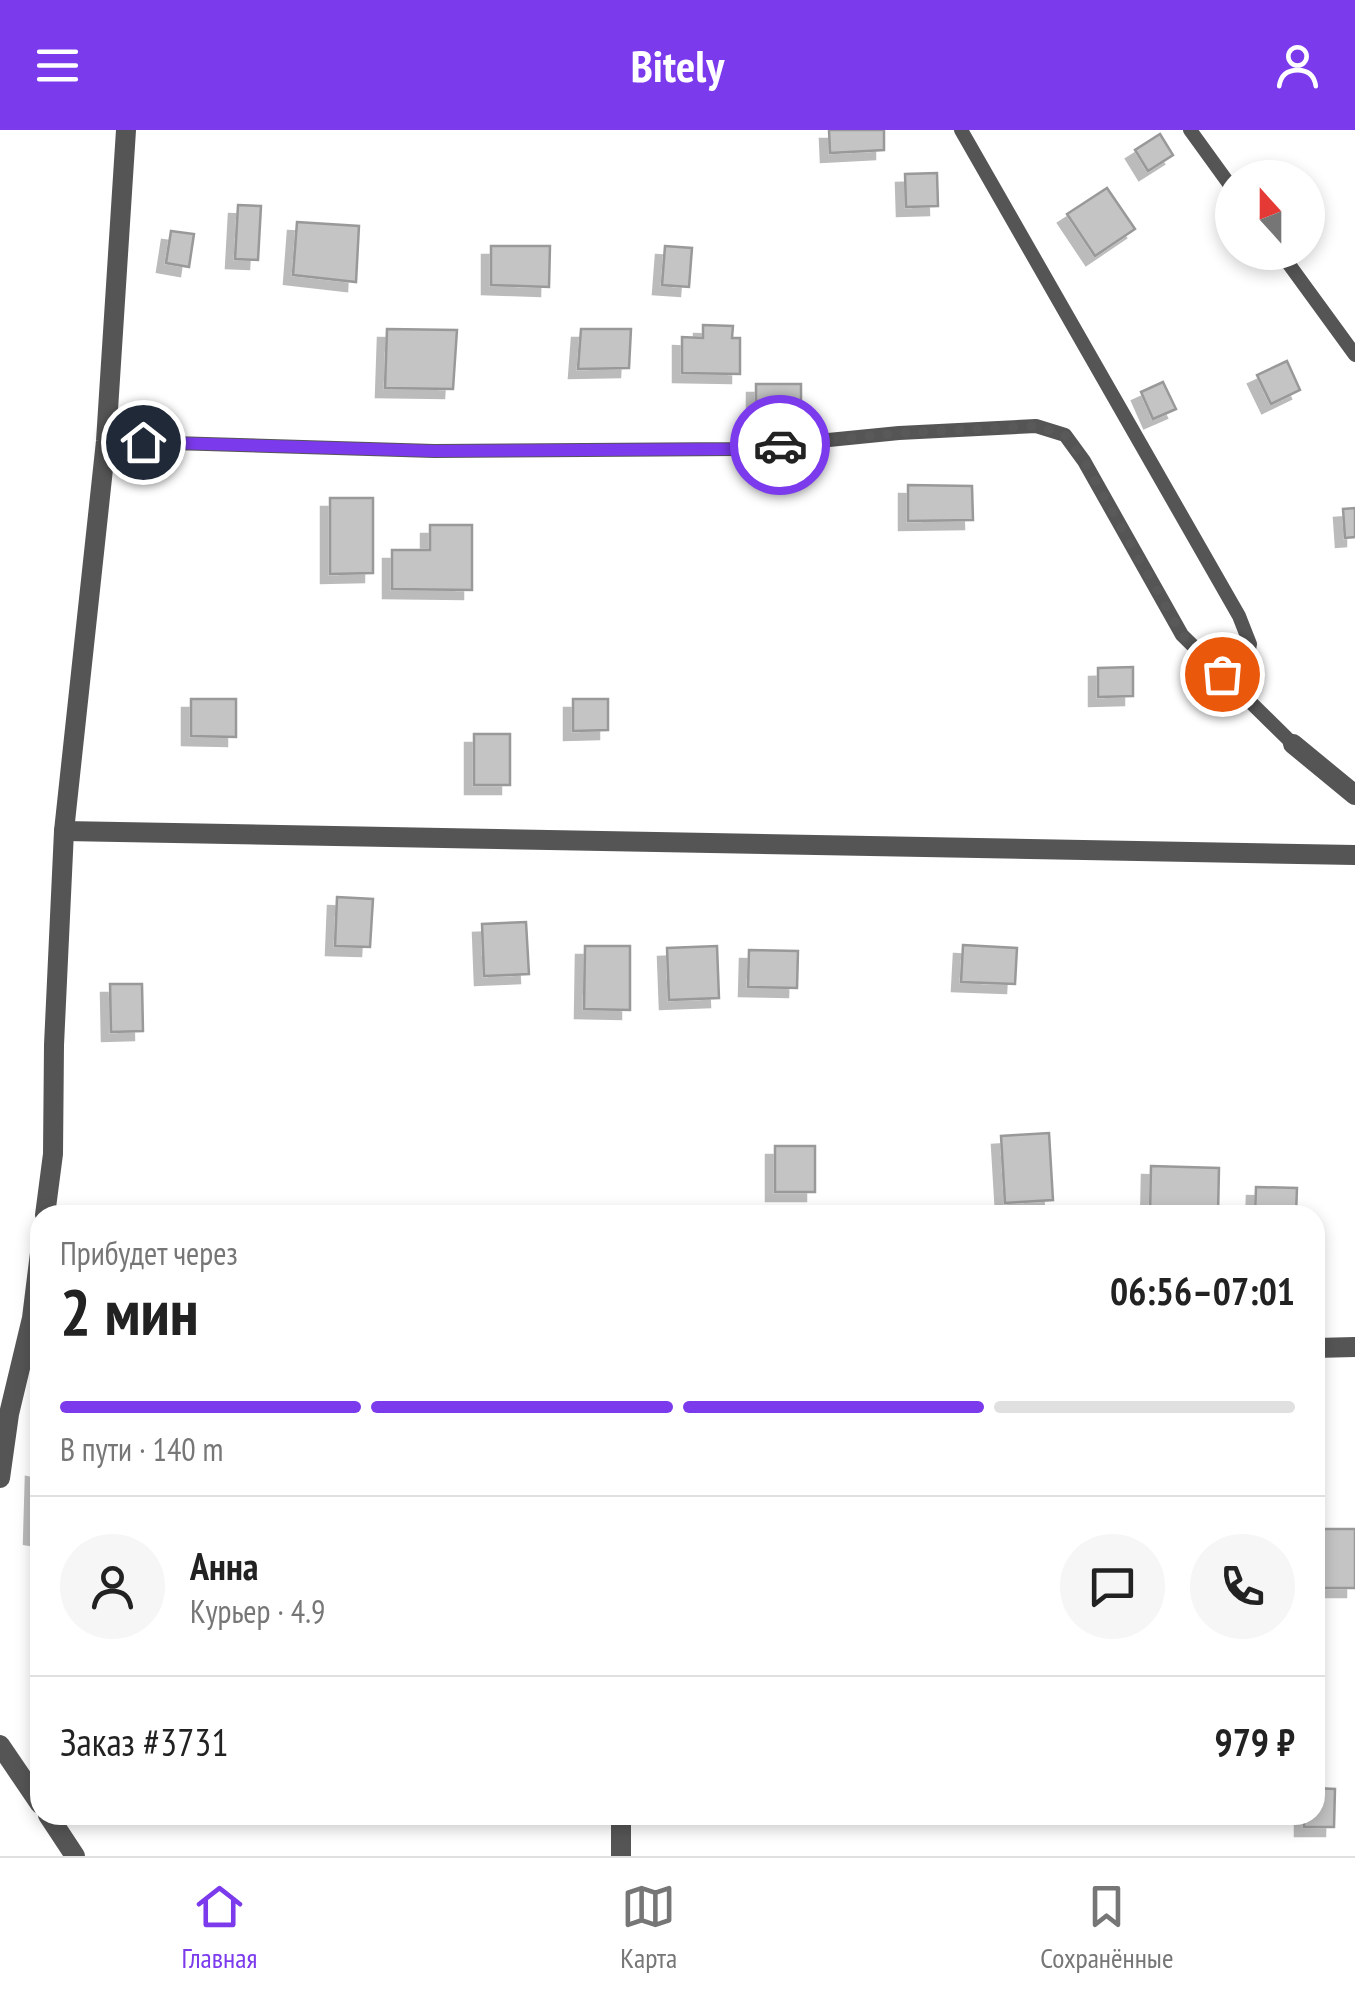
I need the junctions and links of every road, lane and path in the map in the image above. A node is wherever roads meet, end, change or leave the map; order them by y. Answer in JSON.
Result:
{"nodes":[{"id":1,"x":126,"y":130,"type":"edge"},
{"id":2,"x":960,"y":130,"type":"edge"},
{"id":3,"x":1190,"y":130,"type":"edge"},
{"id":4,"x":1215,"y":165,"type":"edge"},
{"id":5,"x":1293,"y":270,"type":"edge"},
{"id":6,"x":1355,"y":356,"type":"edge"},
{"id":7,"x":106,"y":442,"type":"junction"},
{"id":8,"x":1241,"y":692,"type":"junction"},
{"id":9,"x":1293,"y":744,"type":"joint"},
{"id":10,"x":1355,"y":794,"type":"edge"},
{"id":11,"x":64,"y":831,"type":"junction"},
{"id":12,"x":1355,"y":854,"type":"edge"},
{"id":13,"x":46,"y":1205,"type":"edge"},
{"id":14,"x":30,"y":1342,"type":"edge"},
{"id":15,"x":1325,"y":1348,"type":"edge"},
{"id":16,"x":1355,"y":1348,"type":"edge"},
{"id":17,"x":0,"y":1478,"type":"edge"},
{"id":18,"x":0,"y":1745,"type":"edge"},
{"id":19,"x":30,"y":1789,"type":"edge"},
{"id":20,"x":55,"y":1825,"type":"edge"},
{"id":21,"x":621,"y":1825,"type":"edge"},
{"id":22,"x":75,"y":1856,"type":"edge"},
{"id":23,"x":621,"y":1856,"type":"edge"}],
"edges":[{"from":1,"to":7,"type":"street"},
{"from":2,"to":8,"type":"lane"},
{"from":3,"to":4,"type":"lane"},
{"from":5,"to":6,"type":"lane"},
{"from":7,"to":8,"type":"lane"},
{"from":7,"to":11,"type":"street"},
{"from":8,"to":9,"type":"lane"},
{"from":9,"to":10,"type":"street"},
{"from":11,"to":12,"type":"street"},
{"from":11,"to":13,"type":"street"},
{"from":14,"to":17,"type":"street"},
{"from":15,"to":16,"type":"street"},
{"from":18,"to":19,"type":"street"},
{"from":20,"to":22,"type":"street"},
{"from":21,"to":23,"type":"street"}]}
